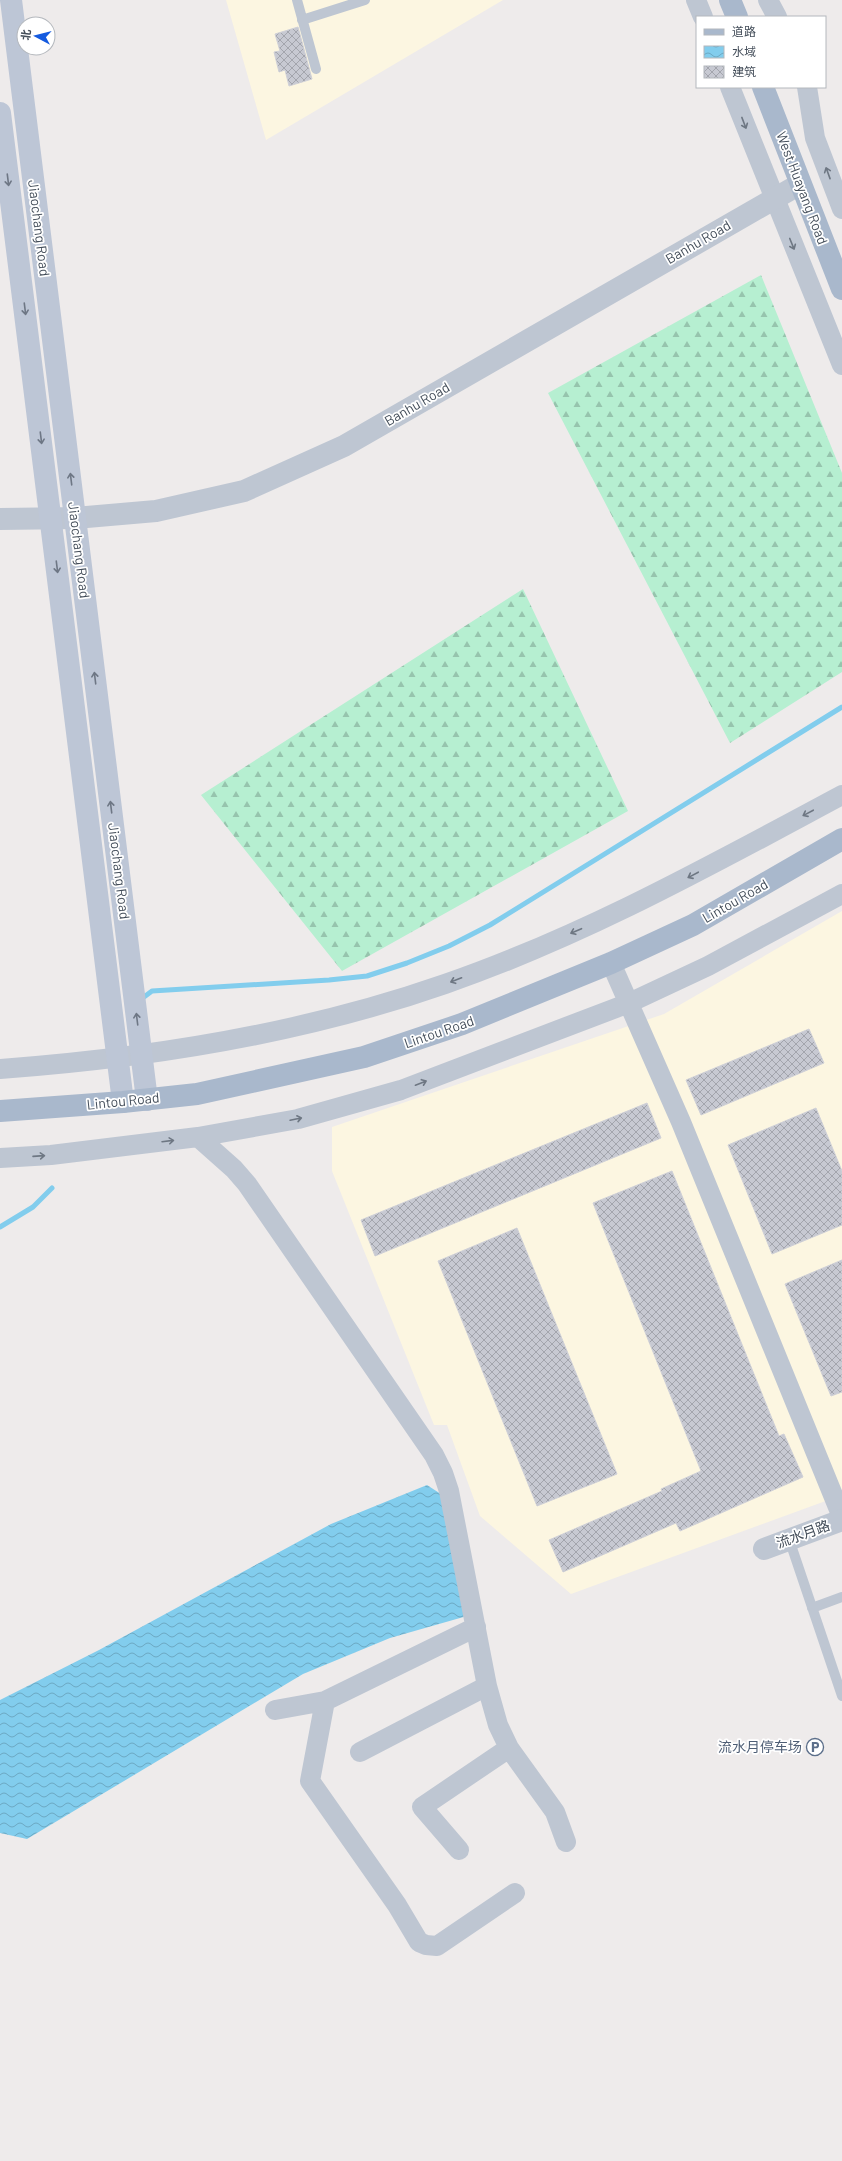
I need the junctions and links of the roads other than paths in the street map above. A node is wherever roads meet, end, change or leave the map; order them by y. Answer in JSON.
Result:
{"nodes":[{"id":1,"x":11,"y":0,"type":"edge"},
{"id":2,"x":297,"y":0,"type":"edge"},
{"id":3,"x":365,"y":0,"type":"edge"},
{"id":4,"x":696,"y":0,"type":"edge"},
{"id":5,"x":730,"y":0,"type":"edge"},
{"id":6,"x":768,"y":0,"type":"edge"},
{"id":7,"x":703,"y":16,"type":"edge"},
{"id":8,"x":737,"y":16,"type":"edge"},
{"id":9,"x":776,"y":16,"type":"edge"},
{"id":10,"x":302,"y":20,"type":"junction"},
{"id":11,"x":316,"y":69,"type":"dead end"},
{"id":12,"x":730,"y":88,"type":"edge"},
{"id":13,"x":763,"y":88,"type":"edge"},
{"id":14,"x":807,"y":88,"type":"edge"},
{"id":15,"x":0,"y":113,"type":"edge"},
{"id":16,"x":800,"y":184,"type":"junction"},
{"id":17,"x":774,"y":199,"type":"junction"},
{"id":18,"x":842,"y":209,"type":"edge"},
{"id":19,"x":842,"y":289,"type":"edge"},
{"id":20,"x":842,"y":365,"type":"edge"},
{"id":21,"x":51,"y":518,"type":"junction"},
{"id":22,"x":75,"y":518,"type":"junction"},
{"id":23,"x":0,"y":519,"type":"edge"},
{"id":24,"x":842,"y":795,"type":"edge"},
{"id":25,"x":842,"y":839,"type":"edge"},
{"id":26,"x":842,"y":894,"type":"edge"},
{"id":27,"x":612,"y":963,"type":"junction"},
{"id":28,"x":629,"y":1003,"type":"junction"},
{"id":29,"x":142,"y":1054,"type":"junction"},
{"id":30,"x":117,"y":1057,"type":"junction"},
{"id":31,"x":0,"y":1069,"type":"edge"},
{"id":32,"x":147,"y":1100,"type":"junction"},
{"id":33,"x":123,"y":1102,"type":"junction"},
{"id":34,"x":0,"y":1111,"type":"edge"},
{"id":35,"x":198,"y":1137,"type":"junction"},
{"id":36,"x":0,"y":1158,"type":"edge"},
{"id":37,"x":842,"y":1519,"type":"edge"},
{"id":38,"x":789,"y":1539,"type":"junction"},
{"id":39,"x":764,"y":1549,"type":"dead end"},
{"id":40,"x":842,"y":1597,"type":"edge"},
{"id":41,"x":812,"y":1608,"type":"junction"},
{"id":42,"x":476,"y":1627,"type":"junction"},
{"id":43,"x":487,"y":1686,"type":"junction"},
{"id":44,"x":841,"y":1690,"type":"edge"},
{"id":45,"x":325,"y":1701,"type":"junction"},
{"id":46,"x":275,"y":1710,"type":"dead end"},
{"id":47,"x":509,"y":1748,"type":"junction"},
{"id":48,"x":360,"y":1752,"type":"dead end"},
{"id":49,"x":566,"y":1842,"type":"dead end"},
{"id":50,"x":459,"y":1850,"type":"dead end"},
{"id":51,"x":515,"y":1893,"type":"dead end"}],
"edges":[{"from":22,"to":1,"type":"main road","name":"Jiaochang Road","one_way":true},
{"from":2,"to":10,"type":"lane"},
{"from":3,"to":10,"type":"lane"},
{"from":4,"to":7,"type":"street"},
{"from":5,"to":8,"type":"main road"},
{"from":6,"to":9,"type":"street"},
{"from":10,"to":11,"type":"lane"},
{"from":12,"to":17,"type":"street","one_way":true},
{"from":13,"to":16,"type":"main road","name":"West Huayang Road"},
{"from":18,"to":14,"type":"street","one_way":true},
{"from":15,"to":21,"type":"main road","name":"Jiaochang Road","one_way":true},
{"from":16,"to":17,"type":"street","name":"Banhu Road"},
{"from":16,"to":19,"type":"main road","name":"West Huayang Road"},
{"from":17,"to":20,"type":"street","one_way":true},
{"from":17,"to":22,"type":"street","name":"Banhu Road"},
{"from":21,"to":22,"type":"street","name":"Banhu Road"},
{"from":21,"to":23,"type":"street","name":"Banhu Road"},
{"from":21,"to":30,"type":"main road","name":"Jiaochang Road","one_way":true},
{"from":29,"to":22,"type":"main road","name":"Jiaochang Road","one_way":true},
{"from":24,"to":29,"type":"street","one_way":true},
{"from":25,"to":27,"type":"main road","name":"Lintou Road"},
{"from":26,"to":28,"type":"street"},
{"from":27,"to":28,"type":"street"},
{"from":27,"to":32,"type":"main road","name":"Lintou Road"},
{"from":35,"to":28,"type":"street","one_way":true},
{"from":28,"to":37,"type":"street"},
{"from":29,"to":30,"type":"street"},
{"from":29,"to":32,"type":"main road","name":"Jiaochang Road"},
{"from":30,"to":31,"type":"street"},
{"from":30,"to":33,"type":"main road","name":"Jiaochang Road"},
{"from":32,"to":33,"type":"main road","name":"Lintou Road"},
{"from":33,"to":34,"type":"main road","name":"Lintou Road"},
{"from":36,"to":35,"type":"street","one_way":true},
{"from":35,"to":42,"type":"street"},
{"from":37,"to":38,"type":"street","name":"流水月路"},
{"from":38,"to":39,"type":"street","name":"流水月路"},
{"from":38,"to":41,"type":"lane"},
{"from":40,"to":41,"type":"lane"},
{"from":41,"to":44,"type":"lane"},
{"from":42,"to":43,"type":"street"},
{"from":42,"to":45,"type":"street"},
{"from":43,"to":47,"type":"street"},
{"from":43,"to":48,"type":"street"},
{"from":45,"to":46,"type":"street"},
{"from":45,"to":51,"type":"street"},
{"from":47,"to":49,"type":"street"},
{"from":47,"to":50,"type":"street"}]}
